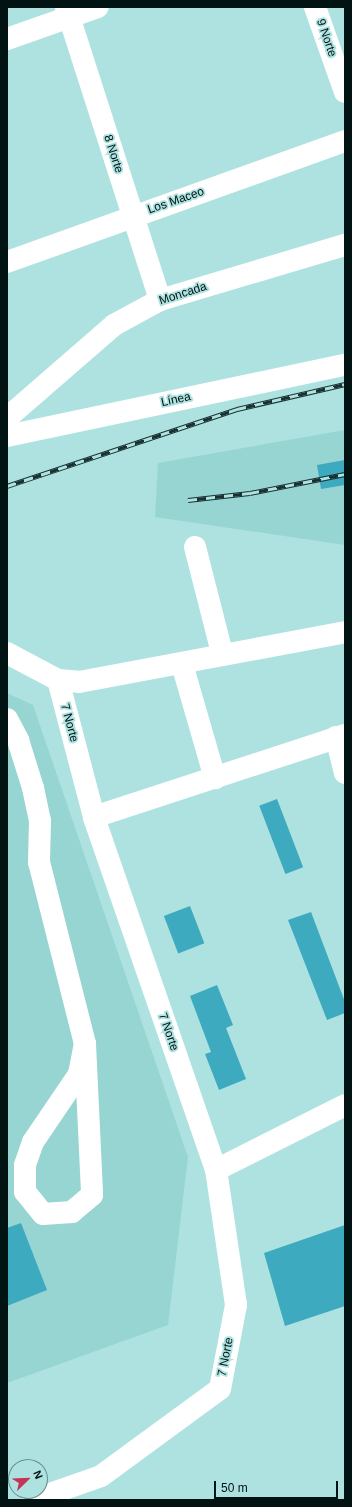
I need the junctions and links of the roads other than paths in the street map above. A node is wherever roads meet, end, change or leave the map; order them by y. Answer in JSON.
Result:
{"nodes":[{"id":1,"x":98,"y":7,"type":"edge"},
{"id":2,"x":315,"y":7,"type":"edge"},
{"id":3,"x":67,"y":12,"type":"edge"},
{"id":4,"x":7,"y":39,"type":"edge"},
{"id":5,"x":345,"y":92,"type":"edge"},
{"id":6,"x":345,"y":141,"type":"edge"},
{"id":7,"x":132,"y":216,"type":"junction"},
{"id":8,"x":345,"y":245,"type":"edge"},
{"id":9,"x":7,"y":262,"type":"edge"},
{"id":10,"x":160,"y":300,"type":"junction"},
{"id":11,"x":345,"y":364,"type":"edge"},
{"id":12,"x":7,"y":418,"type":"edge"},
{"id":13,"x":7,"y":436,"type":"edge"},
{"id":14,"x":195,"y":547,"type":"dead end"},
{"id":15,"x":345,"y":632,"type":"edge"},
{"id":16,"x":222,"y":653,"type":"junction"},
{"id":17,"x":7,"y":654,"type":"edge"},
{"id":18,"x":182,"y":664,"type":"junction"},
{"id":19,"x":58,"y":680,"type":"junction"},
{"id":20,"x":7,"y":719,"type":"edge"},
{"id":21,"x":340,"y":736,"type":"edge"},
{"id":22,"x":345,"y":773,"type":"edge"},
{"id":23,"x":215,"y":778,"type":"junction"},
{"id":24,"x":94,"y":817,"type":"junction"},
{"id":25,"x":85,"y":1044,"type":"junction"},
{"id":26,"x":345,"y":1105,"type":"edge"},
{"id":27,"x":216,"y":1170,"type":"junction"},
{"id":28,"x":33,"y":1500,"type":"edge"}],
"edges":[{"from":1,"to":3,"type":"street"},
{"from":2,"to":5,"type":"street","name":"9 Norte"},
{"from":3,"to":4,"type":"street"},
{"from":3,"to":7,"type":"street","name":"8 Norte"},
{"from":6,"to":7,"type":"street","name":"Los Maceo"},
{"from":7,"to":9,"type":"street","name":"Los Maceo"},
{"from":7,"to":10,"type":"street","name":"8 Norte"},
{"from":8,"to":10,"type":"street","name":"Moncada"},
{"from":10,"to":12,"type":"street","name":"Moncada"},
{"from":11,"to":13,"type":"street","name":"Línea"},
{"from":14,"to":16,"type":"street"},
{"from":15,"to":16,"type":"street"},
{"from":16,"to":18,"type":"street"},
{"from":17,"to":19,"type":"street"},
{"from":18,"to":19,"type":"street"},
{"from":18,"to":23,"type":"street"},
{"from":19,"to":24,"type":"street","name":"7 Norte"},
{"from":20,"to":25,"type":"street"},
{"from":21,"to":22,"type":"street"},
{"from":21,"to":23,"type":"street"},
{"from":23,"to":24,"type":"street"},
{"from":24,"to":27,"type":"street","name":"7 Norte"},
{"from":25,"to":25,"type":"street"},
{"from":26,"to":27,"type":"street"},
{"from":27,"to":28,"type":"street","name":"7 Norte"}]}
